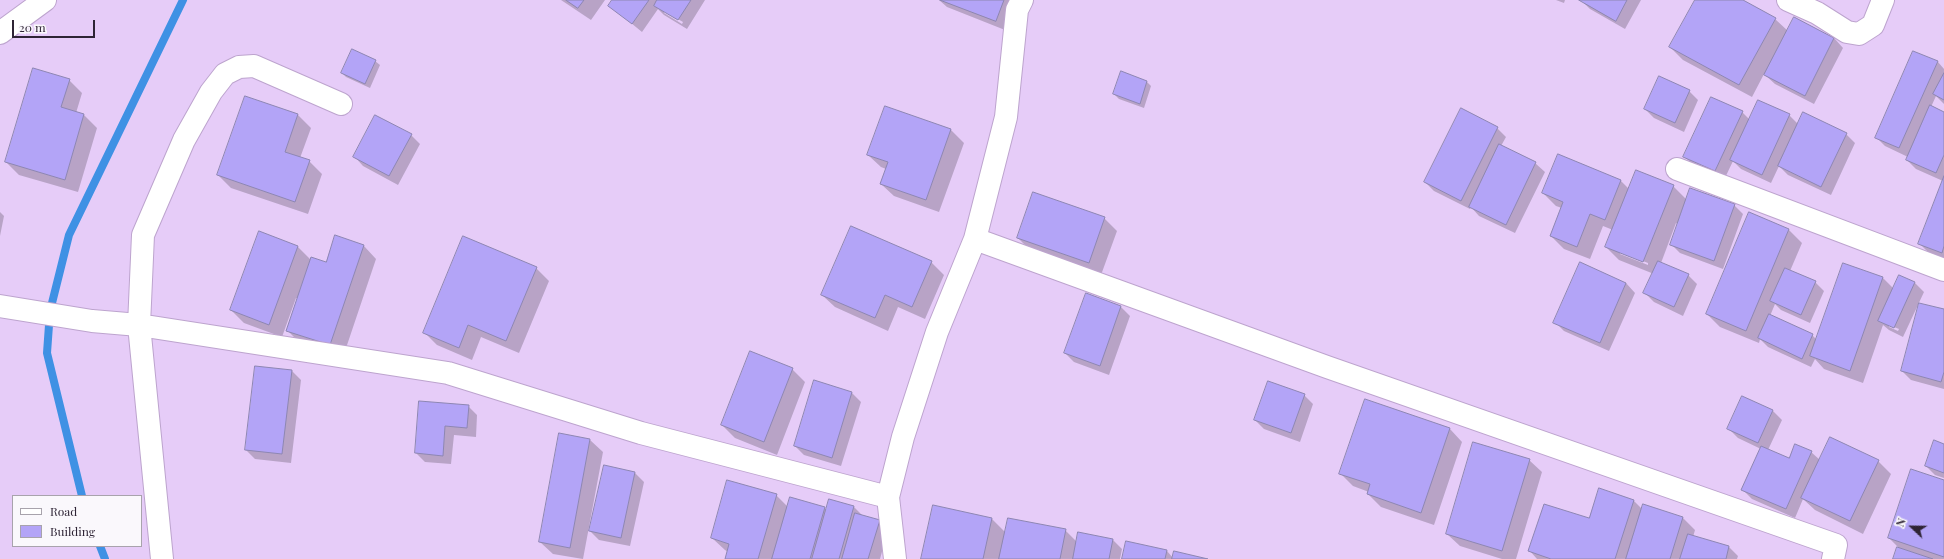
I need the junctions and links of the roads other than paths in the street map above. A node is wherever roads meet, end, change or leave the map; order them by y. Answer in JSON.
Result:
{"nodes":[{"id":1,"x":44,"y":0,"type":"edge"},
{"id":2,"x":1022,"y":0,"type":"edge"},
{"id":3,"x":1788,"y":0,"type":"edge"},
{"id":4,"x":1883,"y":0,"type":"edge"},
{"id":5,"x":0,"y":33,"type":"edge"},
{"id":6,"x":341,"y":104,"type":"dead end"},
{"id":7,"x":1677,"y":169,"type":"dead end"},
{"id":8,"x":975,"y":238,"type":"junction"},
{"id":9,"x":1944,"y":270,"type":"edge"},
{"id":10,"x":2,"y":306,"type":"edge"},
{"id":11,"x":139,"y":325,"type":"junction"},
{"id":12,"x":888,"y":497,"type":"junction"},
{"id":13,"x":162,"y":559,"type":"edge"},
{"id":14,"x":895,"y":559,"type":"edge"},
{"id":15,"x":1833,"y":559,"type":"edge"}],
"edges":[{"from":1,"to":5,"type":"street"},
{"from":2,"to":8,"type":"street"},
{"from":3,"to":4,"type":"street"},
{"from":6,"to":11,"type":"street"},
{"from":7,"to":9,"type":"street"},
{"from":8,"to":12,"type":"street"},
{"from":8,"to":15,"type":"street"},
{"from":10,"to":11,"type":"street"},
{"from":11,"to":12,"type":"street"},
{"from":11,"to":13,"type":"street"},
{"from":12,"to":14,"type":"street"}]}
